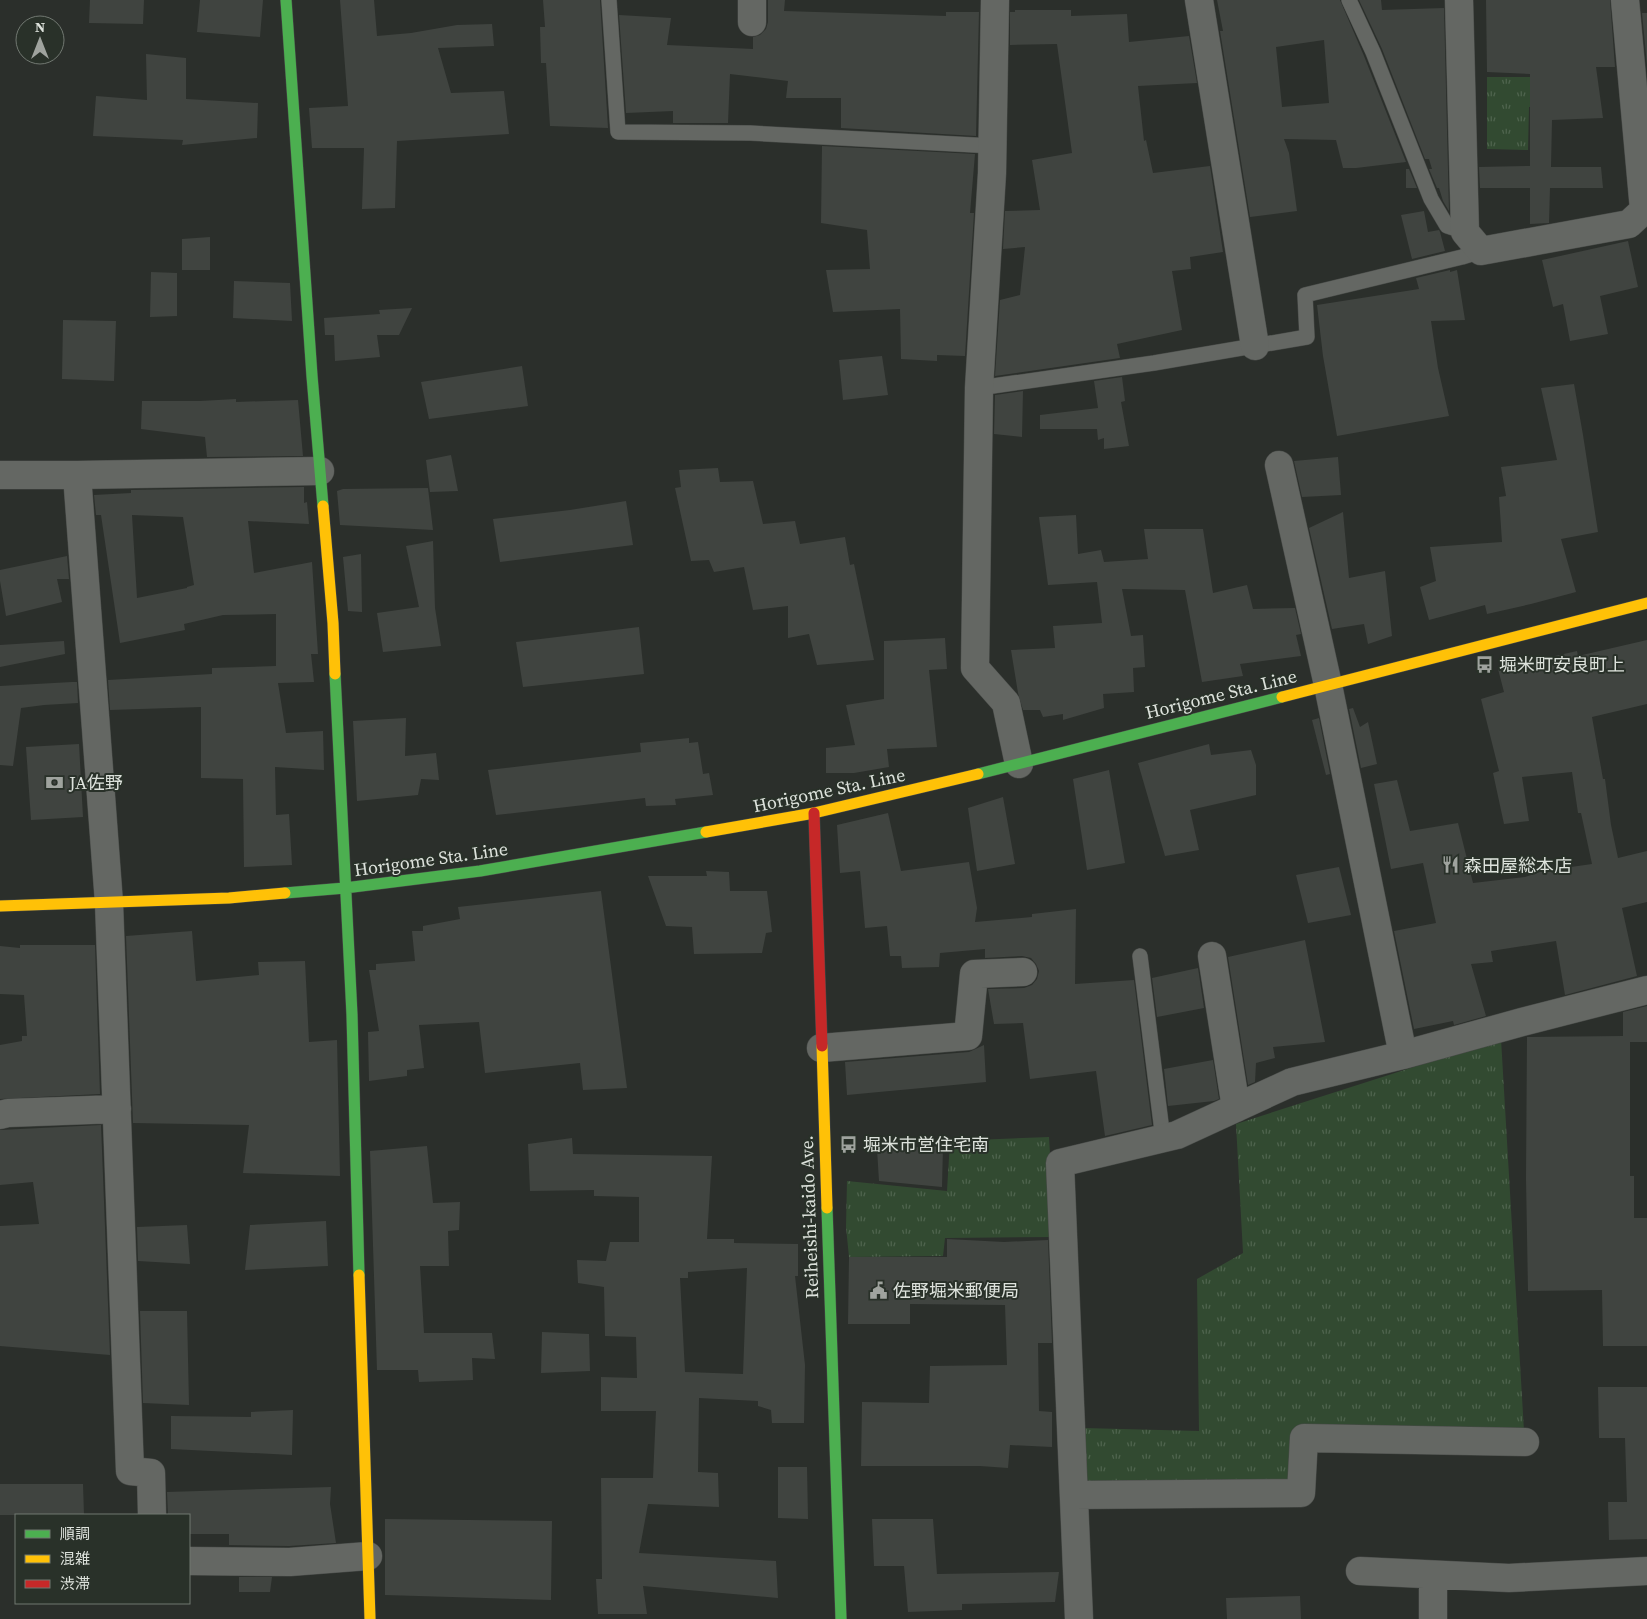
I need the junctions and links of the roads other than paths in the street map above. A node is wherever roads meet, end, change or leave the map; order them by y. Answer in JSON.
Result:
{"nodes":[{"id":1,"x":286,"y":0,"type":"edge"},
{"id":2,"x":609,"y":0,"type":"edge"},
{"id":3,"x":995,"y":0,"type":"edge"},
{"id":4,"x":1198,"y":0,"type":"edge"},
{"id":5,"x":1349,"y":0,"type":"edge"},
{"id":6,"x":1459,"y":0,"type":"edge"},
{"id":7,"x":1625,"y":0,"type":"edge"},
{"id":8,"x":993,"y":146,"type":"junction"},
{"id":9,"x":1642,"y":220,"type":"edge"},
{"id":10,"x":1473,"y":241,"type":"junction"},
{"id":11,"x":1255,"y":346,"type":"junction"},
{"id":12,"x":979,"y":388,"type":"junction"},
{"id":13,"x":1279,"y":465,"type":"dead end"},
{"id":14,"x":320,"y":471,"type":"junction"},
{"id":15,"x":0,"y":475,"type":"edge"},
{"id":16,"x":76,"y":475,"type":"junction"},
{"id":17,"x":1647,"y":604,"type":"edge"},
{"id":18,"x":1328,"y":685,"type":"junction"},
{"id":19,"x":1020,"y":764,"type":"junction"},
{"id":20,"x":814,"y":813,"type":"junction"},
{"id":21,"x":345,"y":888,"type":"junction"},
{"id":22,"x":109,"y":903,"type":"junction"},
{"id":23,"x":0,"y":906,"type":"edge"},
{"id":24,"x":1140,"y":956,"type":"dead end"},
{"id":25,"x":1212,"y":956,"type":"dead end"},
{"id":26,"x":1023,"y":972,"type":"dead end"},
{"id":27,"x":1647,"y":990,"type":"edge"},
{"id":28,"x":821,"y":1048,"type":"junction"},
{"id":29,"x":1403,"y":1055,"type":"junction"},
{"id":30,"x":1236,"y":1108,"type":"junction"},
{"id":31,"x":117,"y":1109,"type":"junction"},
{"id":32,"x":0,"y":1115,"type":"edge"},
{"id":33,"x":1163,"y":1139,"type":"junction"},
{"id":34,"x":1525,"y":1442,"type":"dead end"},
{"id":35,"x":1075,"y":1495,"type":"junction"},
{"id":36,"x":152,"y":1514,"type":"edge"},
{"id":37,"x":368,"y":1556,"type":"junction"},
{"id":38,"x":190,"y":1561,"type":"edge"},
{"id":39,"x":1360,"y":1571,"type":"dead end"},
{"id":40,"x":1647,"y":1572,"type":"edge"},
{"id":41,"x":1432,"y":1575,"type":"junction"},
{"id":42,"x":370,"y":1619,"type":"edge"},
{"id":43,"x":841,"y":1619,"type":"edge"},
{"id":44,"x":1079,"y":1619,"type":"edge"},
{"id":45,"x":1433,"y":1619,"type":"edge"}],
"edges":[{"from":1,"to":14,"type":"street"},
{"from":2,"to":8,"type":"lane"},
{"from":3,"to":8,"type":"street"},
{"from":4,"to":11,"type":"street"},
{"from":5,"to":10,"type":"lane"},
{"from":6,"to":10,"type":"street"},
{"from":7,"to":9,"type":"street"},
{"from":8,"to":12,"type":"street"},
{"from":9,"to":10,"type":"street"},
{"from":10,"to":11,"type":"lane"},
{"from":11,"to":12,"type":"lane"},
{"from":12,"to":19,"type":"street"},
{"from":13,"to":18,"type":"street"},
{"from":14,"to":16,"type":"street"},
{"from":14,"to":21,"type":"street"},
{"from":15,"to":16,"type":"street"},
{"from":16,"to":22,"type":"street"},
{"from":17,"to":18,"type":"street","name":"Horigome Sta. Line"},
{"from":18,"to":19,"type":"street","name":"Horigome Sta. Line"},
{"from":18,"to":29,"type":"street"},
{"from":19,"to":20,"type":"street","name":"Horigome Sta. Line"},
{"from":20,"to":21,"type":"street","name":"Horigome Sta. Line"},
{"from":20,"to":28,"type":"street","name":"Reiheishi-kaido Ave."},
{"from":21,"to":22,"type":"street","name":"Horigome Sta. Line"},
{"from":21,"to":37,"type":"street"},
{"from":22,"to":23,"type":"street","name":"Horigome Sta. Line"},
{"from":22,"to":31,"type":"street"},
{"from":24,"to":33,"type":"lane"},
{"from":25,"to":30,"type":"street"},
{"from":26,"to":28,"type":"street"},
{"from":27,"to":29,"type":"street"},
{"from":28,"to":43,"type":"street","name":"Reiheishi-kaido Ave."},
{"from":29,"to":30,"type":"street"},
{"from":30,"to":33,"type":"street"},
{"from":31,"to":32,"type":"street"},
{"from":31,"to":36,"type":"street"},
{"from":33,"to":35,"type":"street"},
{"from":34,"to":35,"type":"street"},
{"from":35,"to":44,"type":"street"},
{"from":37,"to":38,"type":"street"},
{"from":37,"to":42,"type":"street"},
{"from":39,"to":41,"type":"street"},
{"from":40,"to":41,"type":"street"},
{"from":41,"to":45,"type":"street"}]}
